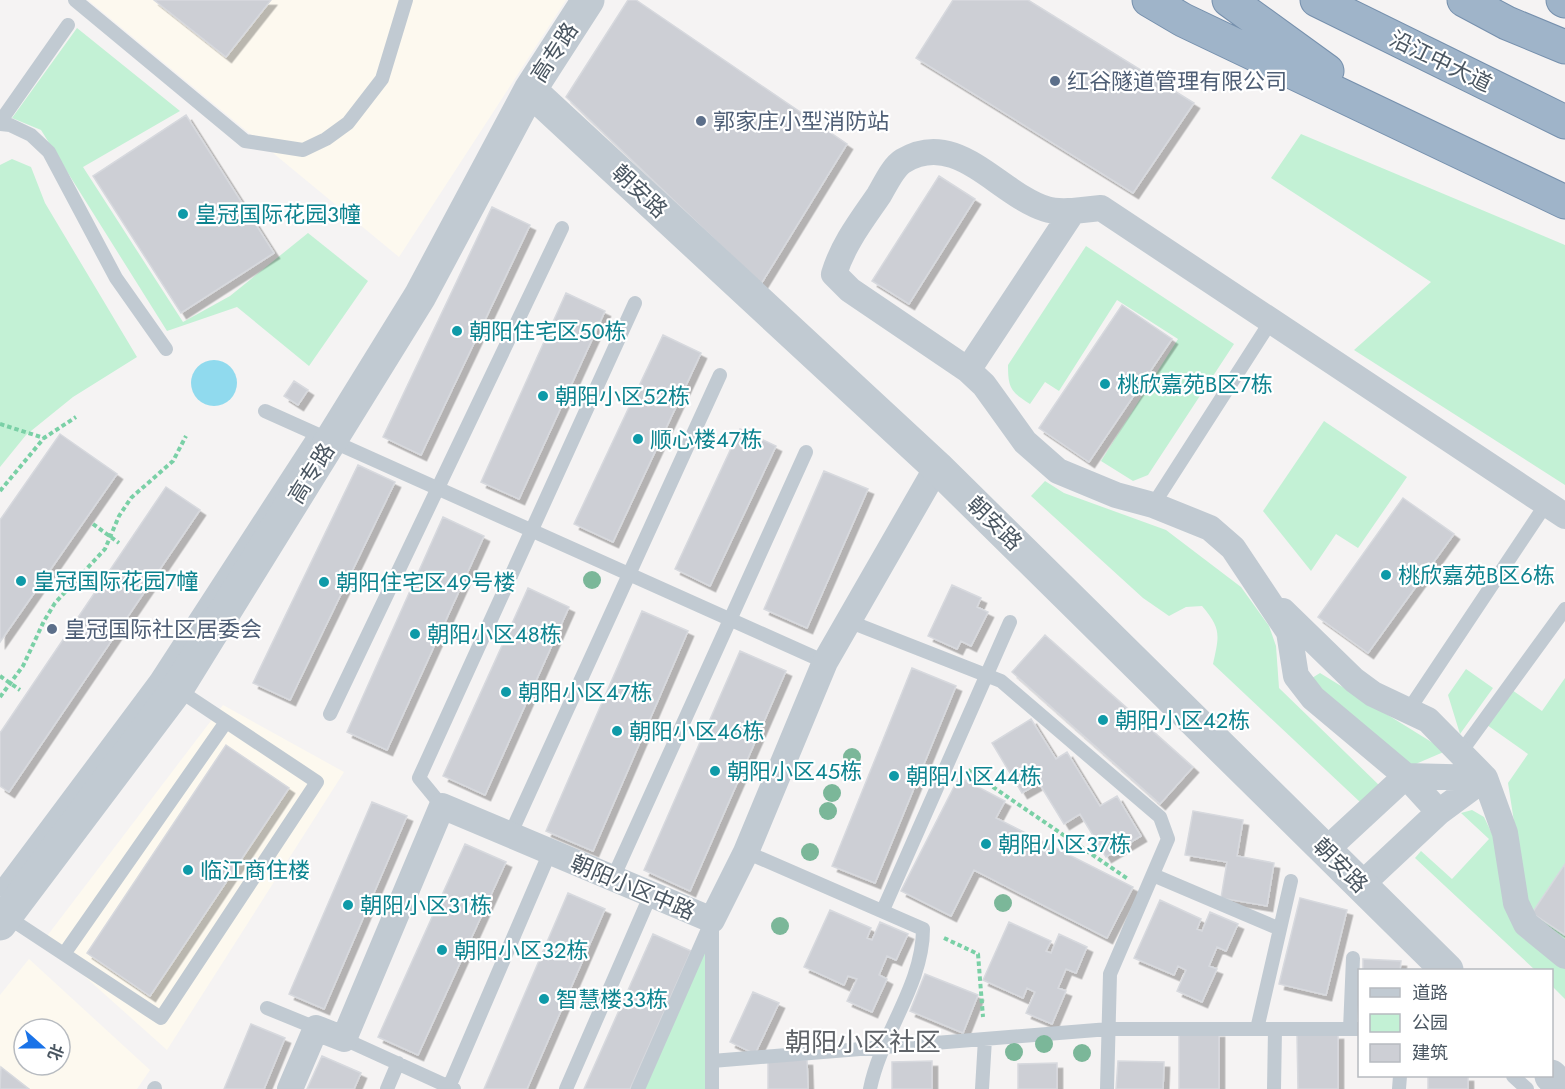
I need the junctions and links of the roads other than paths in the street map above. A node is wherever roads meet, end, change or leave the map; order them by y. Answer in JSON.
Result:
{"nodes":[{"id":1,"x":75,"y":0,"type":"edge"},
{"id":2,"x":406,"y":0,"type":"edge"},
{"id":3,"x":588,"y":0,"type":"edge"},
{"id":4,"x":1149,"y":0,"type":"edge"},
{"id":5,"x":1229,"y":0,"type":"edge"},
{"id":6,"x":1317,"y":0,"type":"edge"},
{"id":7,"x":1464,"y":0,"type":"edge"},
{"id":8,"x":68,"y":25,"type":"dead end"},
{"id":9,"x":1565,"y":47,"type":"edge"},
{"id":10,"x":530,"y":90,"type":"junction"},
{"id":11,"x":1565,"y":122,"type":"edge"},
{"id":12,"x":0,"y":123,"type":"edge"},
{"id":13,"x":1400,"y":123,"type":"junction"},
{"id":14,"x":1565,"y":202,"type":"edge"},
{"id":15,"x":1073,"y":211,"type":"junction"},
{"id":16,"x":562,"y":228,"type":"dead end"},
{"id":17,"x":635,"y":303,"type":"dead end"},
{"id":18,"x":1271,"y":321,"type":"junction"},
{"id":19,"x":166,"y":349,"type":"dead end"},
{"id":20,"x":968,"y":370,"type":"junction"},
{"id":21,"x":720,"y":375,"type":"dead end"},
{"id":22,"x":265,"y":411,"type":"dead end"},
{"id":23,"x":322,"y":438,"type":"junction"},
{"id":24,"x":806,"y":452,"type":"dead end"},
{"id":25,"x":937,"y":466,"type":"junction"},
{"id":26,"x":437,"y":490,"type":"junction"},
{"id":27,"x":1153,"y":505,"type":"junction"},
{"id":28,"x":1556,"y":510,"type":"edge"},
{"id":29,"x":531,"y":532,"type":"junction"},
{"id":30,"x":628,"y":575,"type":"junction"},
{"id":31,"x":1261,"y":589,"type":"junction"},
{"id":32,"x":1565,"y":609,"type":"edge"},
{"id":33,"x":730,"y":620,"type":"junction"},
{"id":34,"x":848,"y":621,"type":"junction"},
{"id":35,"x":1010,"y":622,"type":"dead end"},
{"id":36,"x":825,"y":662,"type":"junction"},
{"id":37,"x":987,"y":675,"type":"junction"},
{"id":38,"x":177,"y":689,"type":"junction"},
{"id":39,"x":1408,"y":711,"type":"junction"},
{"id":40,"x":330,"y":714,"type":"dead end"},
{"id":41,"x":226,"y":722,"type":"junction"},
{"id":42,"x":1461,"y":752,"type":"junction"},
{"id":43,"x":1406,"y":776,"type":"junction"},
{"id":44,"x":1485,"y":778,"type":"junction"},
{"id":45,"x":442,"y":806,"type":"junction"},
{"id":46,"x":1439,"y":812,"type":"junction"},
{"id":47,"x":510,"y":835,"type":"junction"},
{"id":48,"x":1326,"y":850,"type":"junction"},
{"id":49,"x":550,"y":852,"type":"junction"},
{"id":50,"x":746,"y":852,"type":"junction"},
{"id":51,"x":1153,"y":875,"type":"junction"},
{"id":52,"x":612,"y":878,"type":"junction"},
{"id":53,"x":1291,"y":881,"type":"dead end"},
{"id":54,"x":1361,"y":885,"type":"junction"},
{"id":55,"x":651,"y":894,"type":"junction"},
{"id":56,"x":2,"y":909,"type":"edge"},
{"id":57,"x":883,"y":910,"type":"junction"},
{"id":58,"x":712,"y":920,"type":"junction"},
{"id":59,"x":1280,"y":929,"type":"junction"},
{"id":60,"x":64,"y":954,"type":"junction"},
{"id":61,"x":1565,"y":956,"type":"edge"},
{"id":62,"x":1353,"y":958,"type":"dead end"},
{"id":63,"x":1446,"y":969,"type":"edge"},
{"id":64,"x":267,"y":1008,"type":"dead end"},
{"id":65,"x":316,"y":1028,"type":"junction"},
{"id":66,"x":1109,"y":1029,"type":"junction"},
{"id":67,"x":1257,"y":1029,"type":"junction"},
{"id":68,"x":1275,"y":1029,"type":"junction"},
{"id":69,"x":1355,"y":1029,"type":"edge"},
{"id":70,"x":984,"y":1038,"type":"junction"},
{"id":71,"x":345,"y":1039,"type":"junction"},
{"id":72,"x":883,"y":1047,"type":"junction"},
{"id":73,"x":712,"y":1061,"type":"junction"},
{"id":74,"x":398,"y":1064,"type":"junction"},
{"id":75,"x":1513,"y":1077,"type":"edge"},
{"id":76,"x":1552,"y":1077,"type":"edge"},
{"id":77,"x":451,"y":1088,"type":"edge"},
{"id":78,"x":290,"y":1089,"type":"edge"},
{"id":79,"x":387,"y":1089,"type":"edge"},
{"id":80,"x":566,"y":1089,"type":"edge"},
{"id":81,"x":638,"y":1089,"type":"edge"},
{"id":82,"x":712,"y":1089,"type":"edge"},
{"id":83,"x":870,"y":1089,"type":"edge"},
{"id":84,"x":982,"y":1089,"type":"edge"},
{"id":85,"x":1107,"y":1089,"type":"edge"},
{"id":86,"x":1274,"y":1089,"type":"edge"},
{"id":87,"x":1527,"y":1089,"type":"edge"},
{"id":88,"x":1563,"y":1089,"type":"edge"}],
"edges":[{"from":1,"to":2,"type":"lane"},
{"from":3,"to":10,"type":"street","name":"高专路"},
{"from":4,"to":13,"type":"highway"},
{"from":5,"to":13,"type":"highway"},
{"from":6,"to":11,"type":"highway","name":"沿江中大道"},
{"from":7,"to":9,"type":"highway"},
{"from":8,"to":12,"type":"lane"},
{"from":10,"to":23,"type":"street","name":"高专路"},
{"from":10,"to":25,"type":"street","name":"朝安路"},
{"from":12,"to":19,"type":"lane"},
{"from":13,"to":14,"type":"highway"},
{"from":15,"to":18,"type":"street"},
{"from":15,"to":20,"type":"street"},
{"from":15,"to":20,"type":"street"},
{"from":16,"to":26,"type":"lane"},
{"from":17,"to":29,"type":"lane"},
{"from":18,"to":27,"type":"lane"},
{"from":18,"to":28,"type":"street"},
{"from":20,"to":27,"type":"street"},
{"from":21,"to":30,"type":"lane"},
{"from":22,"to":23,"type":"lane"},
{"from":23,"to":26,"type":"lane"},
{"from":23,"to":38,"type":"street","name":"高专路"},
{"from":23,"to":56,"type":"lane"},
{"from":24,"to":33,"type":"lane"},
{"from":25,"to":34,"type":"street","name":"朝阳小区中路"},
{"from":25,"to":48,"type":"street","name":"朝安路"},
{"from":26,"to":29,"type":"lane"},
{"from":26,"to":40,"type":"lane"},
{"from":27,"to":31,"type":"street"},
{"from":28,"to":39,"type":"lane"},
{"from":29,"to":30,"type":"lane"},
{"from":29,"to":45,"type":"lane"},
{"from":30,"to":33,"type":"lane"},
{"from":30,"to":47,"type":"lane"},
{"from":31,"to":39,"type":"street"},
{"from":31,"to":43,"type":"street"},
{"from":32,"to":42,"type":"lane"},
{"from":33,"to":36,"type":"lane"},
{"from":33,"to":52,"type":"lane"},
{"from":34,"to":36,"type":"street","name":"朝阳小区中路"},
{"from":34,"to":37,"type":"lane"},
{"from":35,"to":37,"type":"lane"},
{"from":36,"to":50,"type":"street","name":"朝阳小区中路"},
{"from":37,"to":51,"type":"lane"},
{"from":37,"to":57,"type":"lane"},
{"from":38,"to":41,"type":"lane"},
{"from":38,"to":56,"type":"street","name":"高专路"},
{"from":39,"to":42,"type":"street"},
{"from":41,"to":60,"type":"lane"},
{"from":41,"to":60,"type":"lane"},
{"from":42,"to":44,"type":"street"},
{"from":43,"to":44,"type":"street"},
{"from":43,"to":46,"type":"street"},
{"from":43,"to":48,"type":"street"},
{"from":44,"to":46,"type":"street"},
{"from":44,"to":61,"type":"street"},
{"from":45,"to":47,"type":"street","name":"朝阳小区中路"},
{"from":45,"to":71,"type":"street"},
{"from":46,"to":54,"type":"street"},
{"from":47,"to":49,"type":"street","name":"朝阳小区中路"},
{"from":48,"to":54,"type":"street","name":"朝安路"},
{"from":49,"to":52,"type":"street","name":"朝阳小区中路"},
{"from":49,"to":77,"type":"lane"},
{"from":50,"to":57,"type":"lane"},
{"from":50,"to":58,"type":"street","name":"朝阳小区中路"},
{"from":51,"to":59,"type":"lane"},
{"from":51,"to":66,"type":"lane"},
{"from":52,"to":55,"type":"street","name":"朝阳小区中路"},
{"from":53,"to":59,"type":"lane"},
{"from":54,"to":63,"type":"street","name":"朝安路"},
{"from":55,"to":58,"type":"street","name":"朝阳小区中路"},
{"from":55,"to":80,"type":"lane"},
{"from":56,"to":60,"type":"lane"},
{"from":57,"to":72,"type":"lane"},
{"from":58,"to":73,"type":"lane"},
{"from":58,"to":81,"type":"lane"},
{"from":59,"to":67,"type":"lane"},
{"from":62,"to":69,"type":"lane"},
{"from":64,"to":65,"type":"lane"},
{"from":65,"to":71,"type":"street"},
{"from":65,"to":78,"type":"street"},
{"from":66,"to":67,"type":"lane"},
{"from":66,"to":70,"type":"lane"},
{"from":66,"to":85,"type":"lane"},
{"from":67,"to":68,"type":"lane"},
{"from":68,"to":69,"type":"lane"},
{"from":68,"to":86,"type":"lane"},
{"from":70,"to":72,"type":"lane"},
{"from":70,"to":84,"type":"lane"},
{"from":71,"to":74,"type":"lane"},
{"from":72,"to":73,"type":"lane"},
{"from":72,"to":83,"type":"lane"},
{"from":73,"to":82,"type":"lane"},
{"from":74,"to":77,"type":"lane"},
{"from":74,"to":79,"type":"lane"},
{"from":75,"to":87,"type":"lane"},
{"from":76,"to":88,"type":"street"}]}
